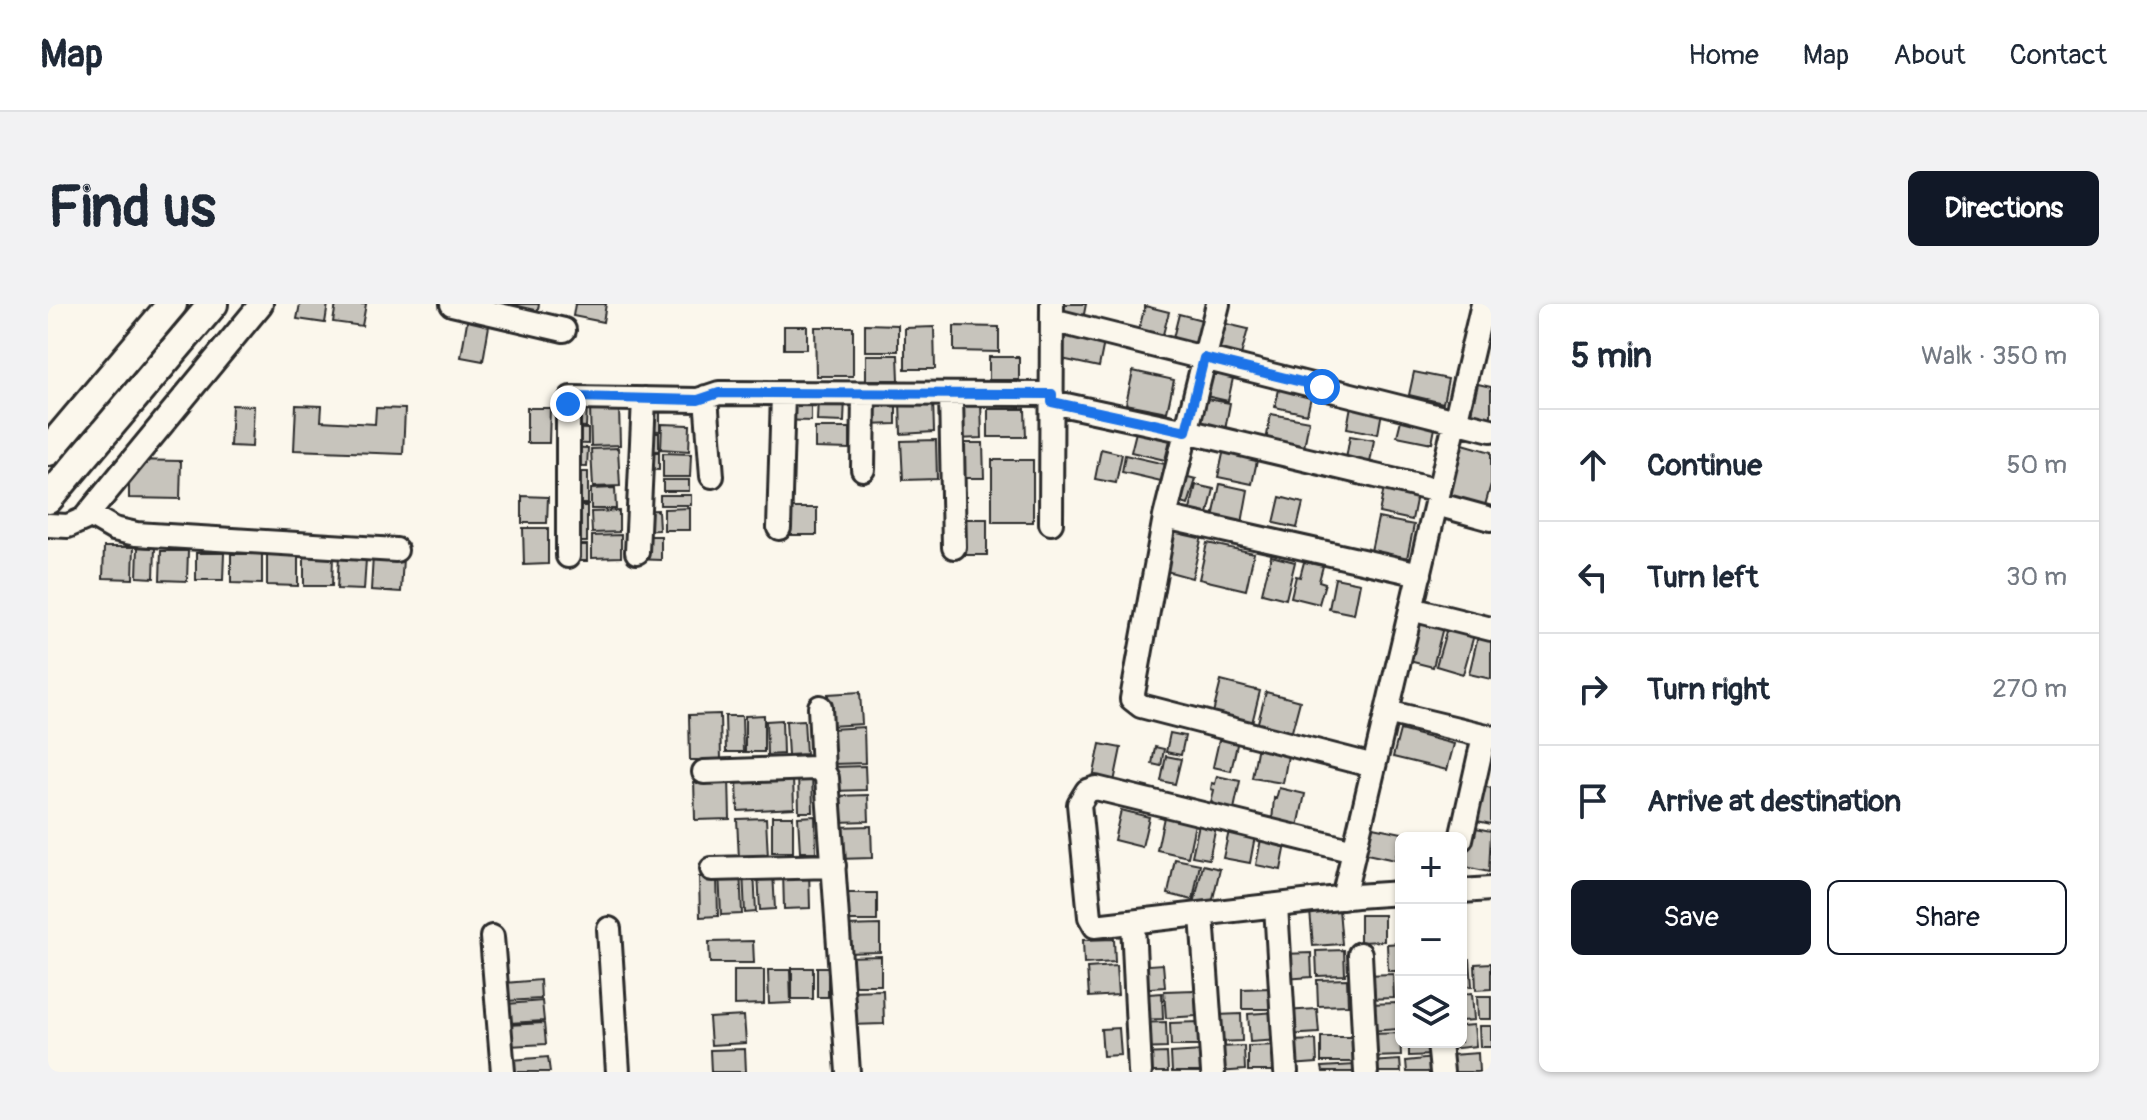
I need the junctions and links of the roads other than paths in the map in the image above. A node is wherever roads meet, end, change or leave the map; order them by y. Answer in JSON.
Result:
{"nodes":[{"id":1,"x":172,"y":304,"type":"edge"},
{"id":2,"x":213,"y":304,"type":"edge"},
{"id":3,"x":261,"y":304,"type":"edge"},
{"id":4,"x":452,"y":304,"type":"edge"},
{"id":5,"x":1218,"y":304,"type":"edge"},
{"id":6,"x":1483,"y":304,"type":"edge"},
{"id":7,"x":1052,"y":312,"type":"edge"},
{"id":8,"x":564,"y":330,"type":"dead end"},
{"id":9,"x":1204,"y":358,"type":"junction"},
{"id":10,"x":783,"y":394,"type":"junction"},
{"id":11,"x":864,"y":394,"type":"junction"},
{"id":12,"x":951,"y":394,"type":"junction"},
{"id":13,"x":706,"y":397,"type":"junction"},
{"id":14,"x":1052,"y":398,"type":"junction"},
{"id":15,"x":644,"y":399,"type":"junction"},
{"id":16,"x":1456,"y":420,"type":"junction"},
{"id":17,"x":1491,"y":430,"type":"edge"},
{"id":18,"x":1186,"y":431,"type":"junction"},
{"id":19,"x":48,"y":451,"type":"edge"},
{"id":20,"x":863,"y":469,"type":"dead end"},
{"id":21,"x":712,"y":476,"type":"dead end"},
{"id":22,"x":1438,"y":498,"type":"junction"},
{"id":23,"x":48,"y":499,"type":"edge"},
{"id":24,"x":88,"y":514,"type":"junction"},
{"id":25,"x":1165,"y":517,"type":"junction"},
{"id":26,"x":1491,"y":519,"type":"edge"},
{"id":27,"x":1051,"y":523,"type":"dead end"},
{"id":28,"x":48,"y":525,"type":"edge"},
{"id":29,"x":779,"y":528,"type":"dead end"},
{"id":30,"x":954,"y":547,"type":"dead end"},
{"id":31,"x":396,"y":550,"type":"dead end"},
{"id":32,"x":637,"y":552,"type":"dead end"},
{"id":33,"x":568,"y":556,"type":"dead end"},
{"id":34,"x":1420,"y":574,"type":"junction"},
{"id":35,"x":1411,"y":609,"type":"junction"},
{"id":36,"x":1491,"y":629,"type":"edge"},
{"id":37,"x":820,"y":707,"type":"dead end"},
{"id":38,"x":1387,"y":712,"type":"junction"},
{"id":39,"x":1488,"y":736,"type":"edge"},
{"id":40,"x":1374,"y":766,"type":"junction"},
{"id":41,"x":823,"y":771,"type":"junction"},
{"id":42,"x":704,"y":772,"type":"dead end"},
{"id":43,"x":1463,"y":832,"type":"edge"},
{"id":44,"x":1354,"y":851,"type":"junction"},
{"id":45,"x":834,"y":866,"type":"junction"},
{"id":46,"x":712,"y":869,"type":"dead end"},
{"id":47,"x":1491,"y":889,"type":"edge"},
{"id":48,"x":1467,"y":891,"type":"edge"},
{"id":49,"x":1395,"y":894,"type":"edge"},
{"id":50,"x":1343,"y":898,"type":"junction"},
{"id":51,"x":1276,"y":906,"type":"junction"},
{"id":52,"x":1202,"y":915,"type":"junction"},
{"id":53,"x":1133,"y":923,"type":"junction"},
{"id":54,"x":609,"y":929,"type":"dead end"},
{"id":55,"x":492,"y":937,"type":"dead end"},
{"id":56,"x":1360,"y":954,"type":"dead end"},
{"id":57,"x":1440,"y":1048,"type":"edge"},
{"id":58,"x":503,"y":1072,"type":"edge"},
{"id":59,"x":618,"y":1072,"type":"edge"},
{"id":60,"x":848,"y":1072,"type":"edge"},
{"id":61,"x":1140,"y":1072,"type":"edge"},
{"id":62,"x":1213,"y":1072,"type":"edge"},
{"id":63,"x":1286,"y":1072,"type":"edge"},
{"id":64,"x":1366,"y":1072,"type":"edge"},
{"id":65,"x":1442,"y":1072,"type":"edge"}],
"edges":[{"from":1,"to":19,"type":"main road"},
{"from":2,"to":23,"type":"main road"},
{"from":3,"to":24,"type":"street"},
{"from":4,"to":8,"type":"street"},
{"from":5,"to":9,"type":"street"},
{"from":6,"to":16,"type":"street"},
{"from":7,"to":9,"type":"street"},
{"from":7,"to":14,"type":"street"},
{"from":9,"to":16,"type":"street"},
{"from":9,"to":18,"type":"street"},
{"from":10,"to":11,"type":"street"},
{"from":10,"to":13,"type":"street"},
{"from":10,"to":29,"type":"street"},
{"from":11,"to":12,"type":"street"},
{"from":11,"to":20,"type":"street"},
{"from":12,"to":14,"type":"street"},
{"from":12,"to":30,"type":"street"},
{"from":13,"to":15,"type":"street"},
{"from":13,"to":21,"type":"street"},
{"from":14,"to":18,"type":"street"},
{"from":14,"to":27,"type":"street"},
{"from":15,"to":32,"type":"street"},
{"from":15,"to":33,"type":"street"},
{"from":16,"to":17,"type":"street"},
{"from":16,"to":22,"type":"street"},
{"from":18,"to":22,"type":"street"},
{"from":18,"to":25,"type":"street"},
{"from":22,"to":26,"type":"street"},
{"from":22,"to":34,"type":"street"},
{"from":24,"to":28,"type":"street"},
{"from":24,"to":31,"type":"street"},
{"from":25,"to":34,"type":"street"},
{"from":25,"to":40,"type":"street"},
{"from":34,"to":35,"type":"street"},
{"from":35,"to":36,"type":"street"},
{"from":35,"to":38,"type":"street"},
{"from":37,"to":41,"type":"street"},
{"from":38,"to":39,"type":"street"},
{"from":38,"to":40,"type":"street"},
{"from":39,"to":43,"type":"street"},
{"from":40,"to":44,"type":"street"},
{"from":41,"to":42,"type":"street"},
{"from":41,"to":45,"type":"street"},
{"from":44,"to":50,"type":"street"},
{"from":44,"to":53,"type":"street"},
{"from":45,"to":46,"type":"street"},
{"from":45,"to":60,"type":"street"},
{"from":47,"to":48,"type":"street"},
{"from":49,"to":50,"type":"street"},
{"from":50,"to":51,"type":"street"},
{"from":51,"to":52,"type":"street"},
{"from":51,"to":63,"type":"street"},
{"from":52,"to":53,"type":"street"},
{"from":52,"to":62,"type":"street"},
{"from":53,"to":61,"type":"street"},
{"from":54,"to":59,"type":"street"},
{"from":55,"to":58,"type":"street"},
{"from":56,"to":64,"type":"street"},
{"from":57,"to":65,"type":"street"}]}
